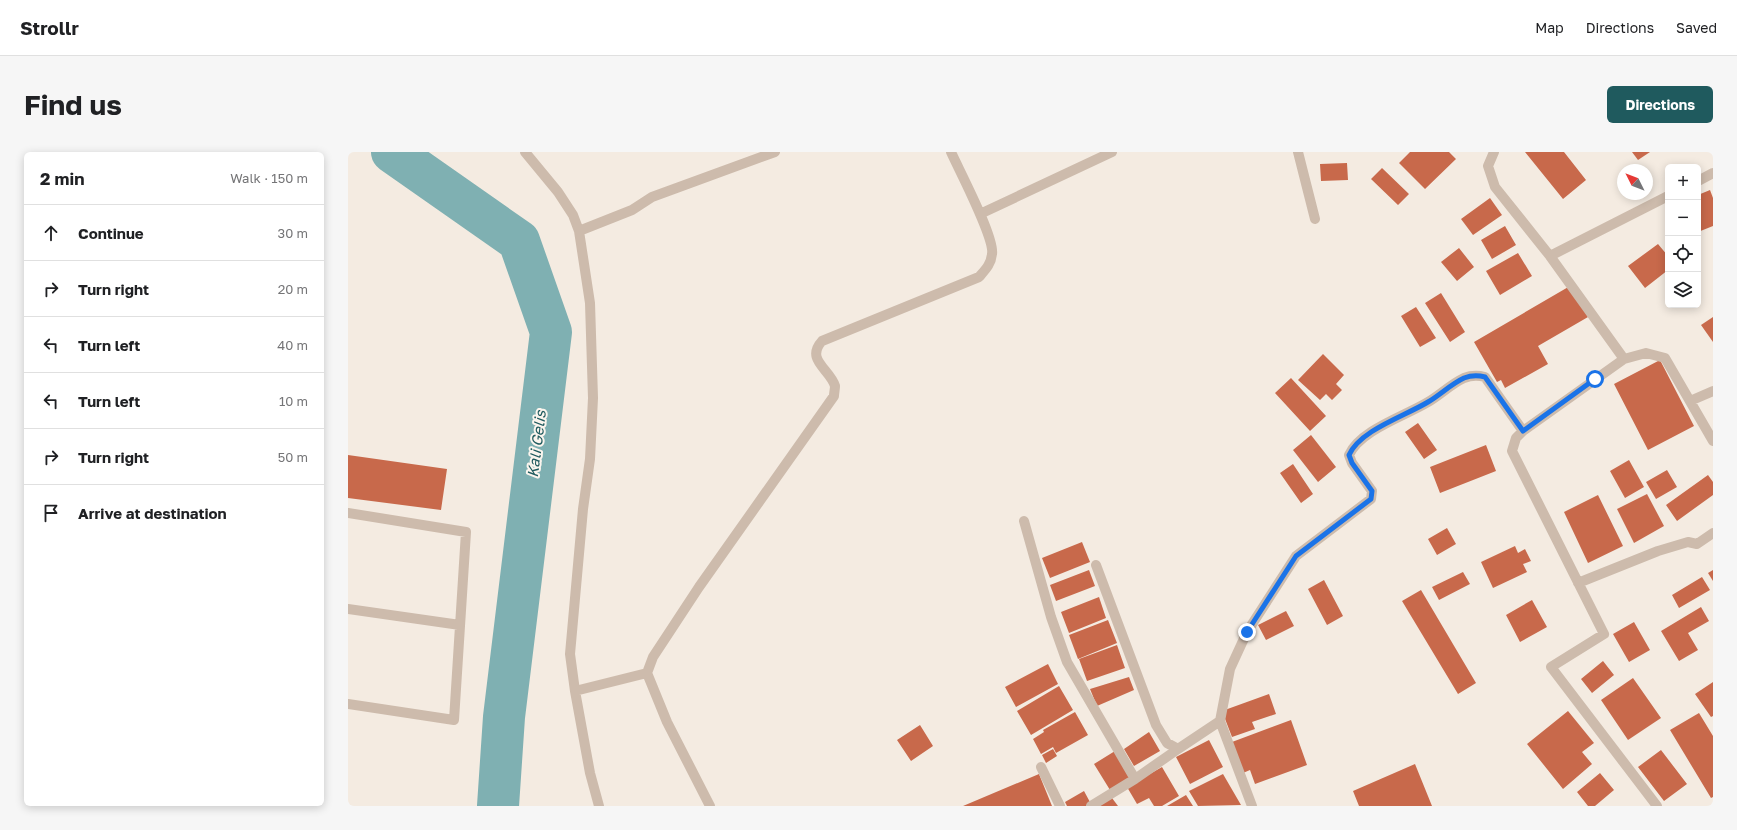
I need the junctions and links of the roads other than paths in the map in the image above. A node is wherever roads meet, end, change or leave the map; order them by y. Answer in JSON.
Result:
{"nodes":[{"id":1,"x":525,"y":152,"type":"edge"},
{"id":2,"x":775,"y":152,"type":"edge"},
{"id":3,"x":950,"y":152,"type":"edge"},
{"id":4,"x":1112,"y":152,"type":"edge"},
{"id":5,"x":1298,"y":152,"type":"edge"},
{"id":6,"x":1494,"y":152,"type":"edge"},
{"id":7,"x":1713,"y":173,"type":"edge"},
{"id":8,"x":1701,"y":179,"type":"edge"},
{"id":9,"x":1665,"y":198,"type":"edge"},
{"id":10,"x":980,"y":214,"type":"junction"},
{"id":11,"x":1315,"y":219,"type":"dead end"},
{"id":12,"x":579,"y":231,"type":"junction"},
{"id":13,"x":1550,"y":256,"type":"junction"},
{"id":14,"x":1624,"y":359,"type":"junction"},
{"id":15,"x":1713,"y":391,"type":"edge"},
{"id":16,"x":1690,"y":401,"type":"junction"},
{"id":17,"x":1523,"y":431,"type":"junction"},
{"id":18,"x":1713,"y":441,"type":"edge"},
{"id":19,"x":348,"y":513,"type":"edge"},
{"id":20,"x":1024,"y":521,"type":"dead end"},
{"id":21,"x":1713,"y":533,"type":"edge"},
{"id":22,"x":1096,"y":565,"type":"dead end"},
{"id":23,"x":1578,"y":583,"type":"junction"},
{"id":24,"x":348,"y":609,"type":"edge"},
{"id":25,"x":460,"y":625,"type":"junction"},
{"id":26,"x":647,"y":673,"type":"junction"},
{"id":27,"x":575,"y":691,"type":"junction"},
{"id":28,"x":348,"y":704,"type":"edge"},
{"id":29,"x":1220,"y":721,"type":"junction"},
{"id":30,"x":1178,"y":749,"type":"junction"},
{"id":31,"x":1041,"y":767,"type":"dead end"},
{"id":32,"x":1135,"y":779,"type":"junction"},
{"id":33,"x":599,"y":806,"type":"edge"},
{"id":34,"x":710,"y":806,"type":"edge"},
{"id":35,"x":1060,"y":806,"type":"edge"},
{"id":36,"x":1091,"y":806,"type":"edge"},
{"id":37,"x":1252,"y":806,"type":"edge"},
{"id":38,"x":1657,"y":806,"type":"edge"}],
"edges":[{"from":1,"to":12,"type":"street"},
{"from":2,"to":12,"type":"street"},
{"from":3,"to":10,"type":"street"},
{"from":4,"to":10,"type":"street"},
{"from":5,"to":11,"type":"street"},
{"from":6,"to":13,"type":"street"},
{"from":7,"to":8,"type":"street"},
{"from":9,"to":13,"type":"street"},
{"from":10,"to":26,"type":"street"},
{"from":12,"to":27,"type":"street"},
{"from":13,"to":14,"type":"street"},
{"from":14,"to":16,"type":"street"},
{"from":14,"to":17,"type":"street"},
{"from":15,"to":16,"type":"street"},
{"from":16,"to":18,"type":"street"},
{"from":17,"to":23,"type":"street"},
{"from":17,"to":29,"type":"street"},
{"from":19,"to":25,"type":"street"},
{"from":20,"to":32,"type":"street"},
{"from":21,"to":23,"type":"street"},
{"from":22,"to":30,"type":"street"},
{"from":23,"to":38,"type":"street"},
{"from":24,"to":25,"type":"street"},
{"from":25,"to":28,"type":"street"},
{"from":26,"to":27,"type":"street"},
{"from":26,"to":34,"type":"street"},
{"from":27,"to":33,"type":"street"},
{"from":29,"to":30,"type":"street"},
{"from":29,"to":37,"type":"street"},
{"from":30,"to":32,"type":"street"},
{"from":31,"to":35,"type":"street"},
{"from":32,"to":36,"type":"street"}]}
